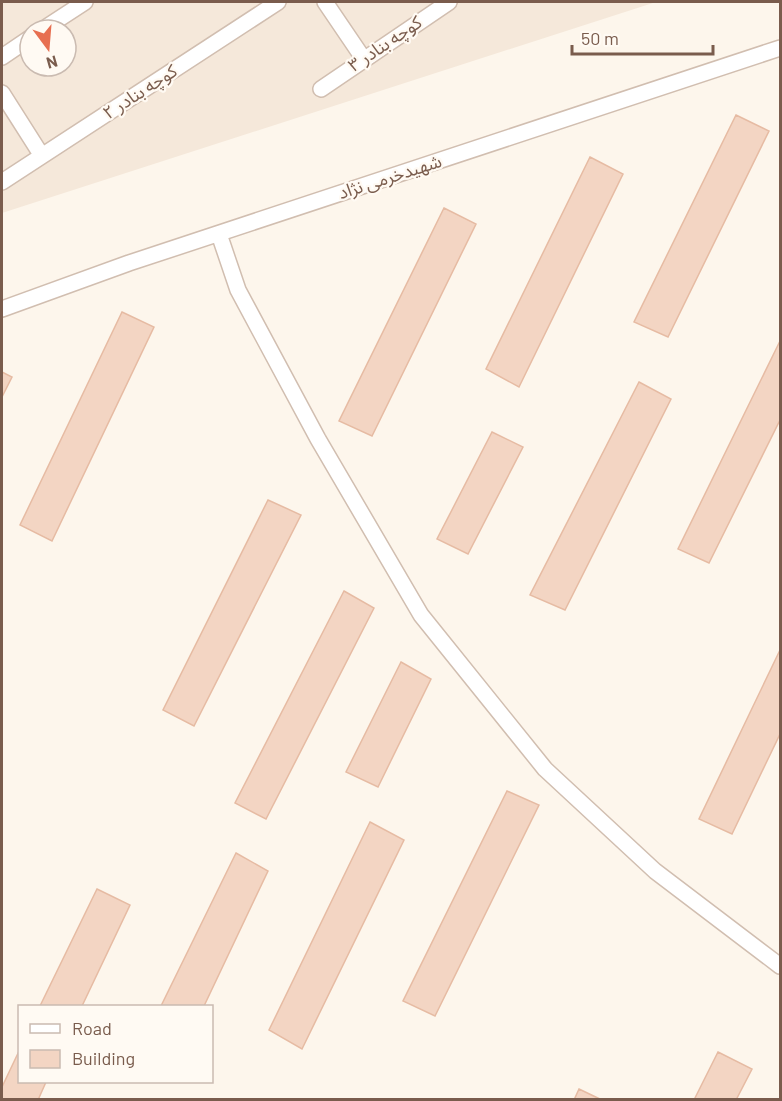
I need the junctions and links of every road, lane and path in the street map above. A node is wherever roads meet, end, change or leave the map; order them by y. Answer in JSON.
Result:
{"nodes":[{"id":1,"x":85,"y":2,"type":"edge"},
{"id":2,"x":278,"y":2,"type":"edge"},
{"id":3,"x":325,"y":2,"type":"edge"},
{"id":4,"x":449,"y":2,"type":"edge"},
{"id":5,"x":60,"y":18,"type":"edge"},
{"id":6,"x":18,"y":46,"type":"edge"},
{"id":7,"x":780,"y":48,"type":"edge"},
{"id":8,"x":2,"y":57,"type":"edge"},
{"id":9,"x":363,"y":58,"type":"junction"},
{"id":10,"x":321,"y":89,"type":"dead end"},
{"id":11,"x":2,"y":93,"type":"edge"},
{"id":12,"x":42,"y":156,"type":"junction"},
{"id":13,"x":2,"y":182,"type":"edge"},
{"id":14,"x":219,"y":234,"type":"junction"},
{"id":15,"x":2,"y":309,"type":"edge"},
{"id":16,"x":780,"y":966,"type":"edge"}],
"edges":[{"from":1,"to":5,"type":"street"},
{"from":2,"to":12,"type":"street","name":"کوچه بنادر ۲"},
{"from":3,"to":9,"type":"street"},
{"from":4,"to":9,"type":"street","name":"کوچه بنادر ۳"},
{"from":6,"to":8,"type":"street"},
{"from":7,"to":14,"type":"street","name":"شهیدخرمی نژاد"},
{"from":9,"to":10,"type":"street","name":"کوچه بنادر ۳"},
{"from":11,"to":12,"type":"street"},
{"from":12,"to":13,"type":"street","name":"کوچه بنادر ۲"},
{"from":14,"to":15,"type":"street","name":"شهیدخرمی نژاد"},
{"from":14,"to":16,"type":"street"}]}
